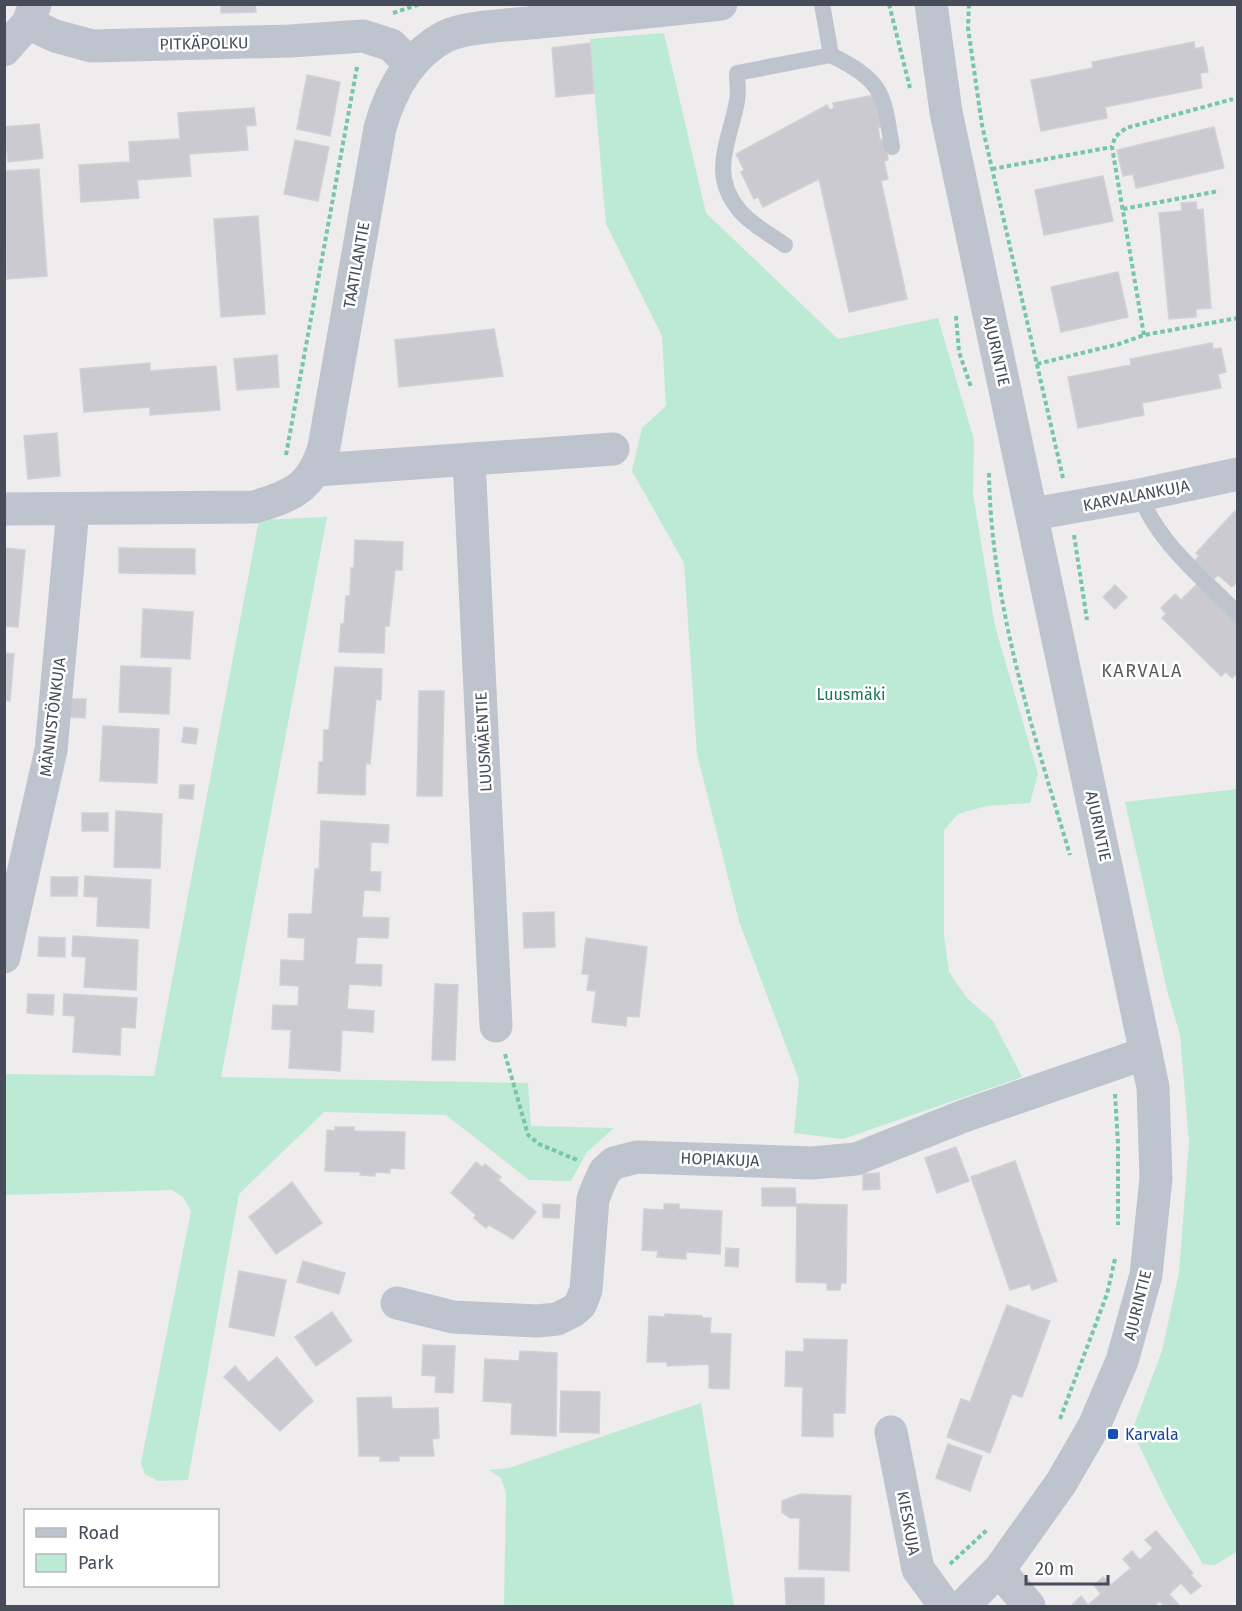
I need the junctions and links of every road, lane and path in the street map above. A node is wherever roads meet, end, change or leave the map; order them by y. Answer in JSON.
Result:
{"nodes":[{"id":1,"x":721,"y":4,"type":"edge"},
{"id":2,"x":822,"y":4,"type":"edge"},
{"id":3,"x":889,"y":4,"type":"edge"},
{"id":4,"x":931,"y":4,"type":"edge"},
{"id":5,"x":32,"y":14,"type":"edge"},
{"id":6,"x":4,"y":50,"type":"edge"},
{"id":7,"x":831,"y":55,"type":"junction"},
{"id":8,"x":411,"y":65,"type":"junction"},
{"id":9,"x":911,"y":93,"type":"dead end"},
{"id":10,"x":1233,"y":99,"type":"dead end"},
{"id":11,"x":892,"y":147,"type":"dead end"},
{"id":12,"x":1112,"y":147,"type":"junction"},
{"id":13,"x":992,"y":169,"type":"dead end"},
{"id":14,"x":1219,"y":191,"type":"dead end"},
{"id":15,"x":1123,"y":209,"type":"junction"},
{"id":16,"x":785,"y":245,"type":"dead end"},
{"id":17,"x":955,"y":308,"type":"dead end"},
{"id":18,"x":1238,"y":318,"type":"edge"},
{"id":19,"x":1144,"y":335,"type":"junction"},
{"id":20,"x":1037,"y":364,"type":"dead end"},
{"id":21,"x":973,"y":393,"type":"dead end"},
{"id":22,"x":612,"y":449,"type":"dead end"},
{"id":23,"x":469,"y":459,"type":"junction"},
{"id":24,"x":317,"y":470,"type":"junction"},
{"id":25,"x":989,"y":470,"type":"dead end"},
{"id":26,"x":1238,"y":474,"type":"edge"},
{"id":27,"x":1140,"y":495,"type":"junction"},
{"id":28,"x":4,"y":509,"type":"edge"},
{"id":29,"x":73,"y":509,"type":"junction"},
{"id":30,"x":1033,"y":514,"type":"junction"},
{"id":31,"x":1238,"y":614,"type":"edge"},
{"id":32,"x":1072,"y":860,"type":"dead end"},
{"id":33,"x":4,"y":957,"type":"edge"},
{"id":34,"x":496,"y":1026,"type":"joint"},
{"id":35,"x":1146,"y":1053,"type":"junction"},
{"id":36,"x":1113,"y":1065,"type":"junction"},
{"id":37,"x":605,"y":1171,"type":"junction"},
{"id":38,"x":1118,"y":1229,"type":"dead end"},
{"id":39,"x":1116,"y":1249,"type":"dead end"},
{"id":40,"x":397,"y":1302,"type":"dead end"},
{"id":41,"x":1056,"y":1430,"type":"dead end"},
{"id":42,"x":891,"y":1432,"type":"dead end"},
{"id":43,"x":993,"y":1522,"type":"dead end"},
{"id":44,"x":999,"y":1570,"type":"junction"},
{"id":45,"x":937,"y":1595,"type":"edge"},
{"id":46,"x":963,"y":1606,"type":"edge"},
{"id":47,"x":1029,"y":1606,"type":"edge"}],
"edges":[{"from":1,"to":8,"type":"street","name":"TAATILANTIE"},
{"from":2,"to":7,"type":"lane"},
{"from":3,"to":9,"type":"path"},
{"from":4,"to":30,"type":"street","name":"AJURINTIE"},
{"from":5,"to":6,"type":"street","name":"PITKÄPOLKU"},
{"from":5,"to":8,"type":"street","name":"PITKÄPOLKU"},
{"from":7,"to":11,"type":"lane"},
{"from":7,"to":16,"type":"lane"},
{"from":8,"to":24,"type":"street","name":"TAATILANTIE"},
{"from":10,"to":12,"type":"path"},
{"from":12,"to":13,"type":"path"},
{"from":12,"to":15,"type":"path"},
{"from":14,"to":15,"type":"path"},
{"from":15,"to":19,"type":"path"},
{"from":17,"to":21,"type":"path"},
{"from":18,"to":19,"type":"path"},
{"from":19,"to":20,"type":"path"},
{"from":22,"to":23,"type":"street"},
{"from":23,"to":24,"type":"street"},
{"from":23,"to":34,"type":"street","name":"LUUSMÄENTIE"},
{"from":24,"to":29,"type":"street"},
{"from":25,"to":32,"type":"path"},
{"from":26,"to":27,"type":"street","name":"KARVALANKUJA"},
{"from":27,"to":30,"type":"street","name":"KARVALANKUJA"},
{"from":27,"to":31,"type":"lane"},
{"from":28,"to":29,"type":"street"},
{"from":29,"to":33,"type":"street","name":"MÄNNISTÖNKUJA"},
{"from":30,"to":35,"type":"street","name":"AJURINTIE"},
{"from":34,"to":37,"type":"path"},
{"from":35,"to":36,"type":"street","name":"HOPIAKUJA"},
{"from":35,"to":44,"type":"street","name":"AJURINTIE"},
{"from":36,"to":37,"type":"street","name":"HOPIAKUJA"},
{"from":36,"to":38,"type":"path"},
{"from":37,"to":40,"type":"street"},
{"from":39,"to":41,"type":"path"},
{"from":42,"to":45,"type":"street","name":"KIESKUJA"},
{"from":43,"to":45,"type":"path"},
{"from":44,"to":46,"type":"street","name":"AJURINTIE"},
{"from":44,"to":47,"type":"street"}]}
